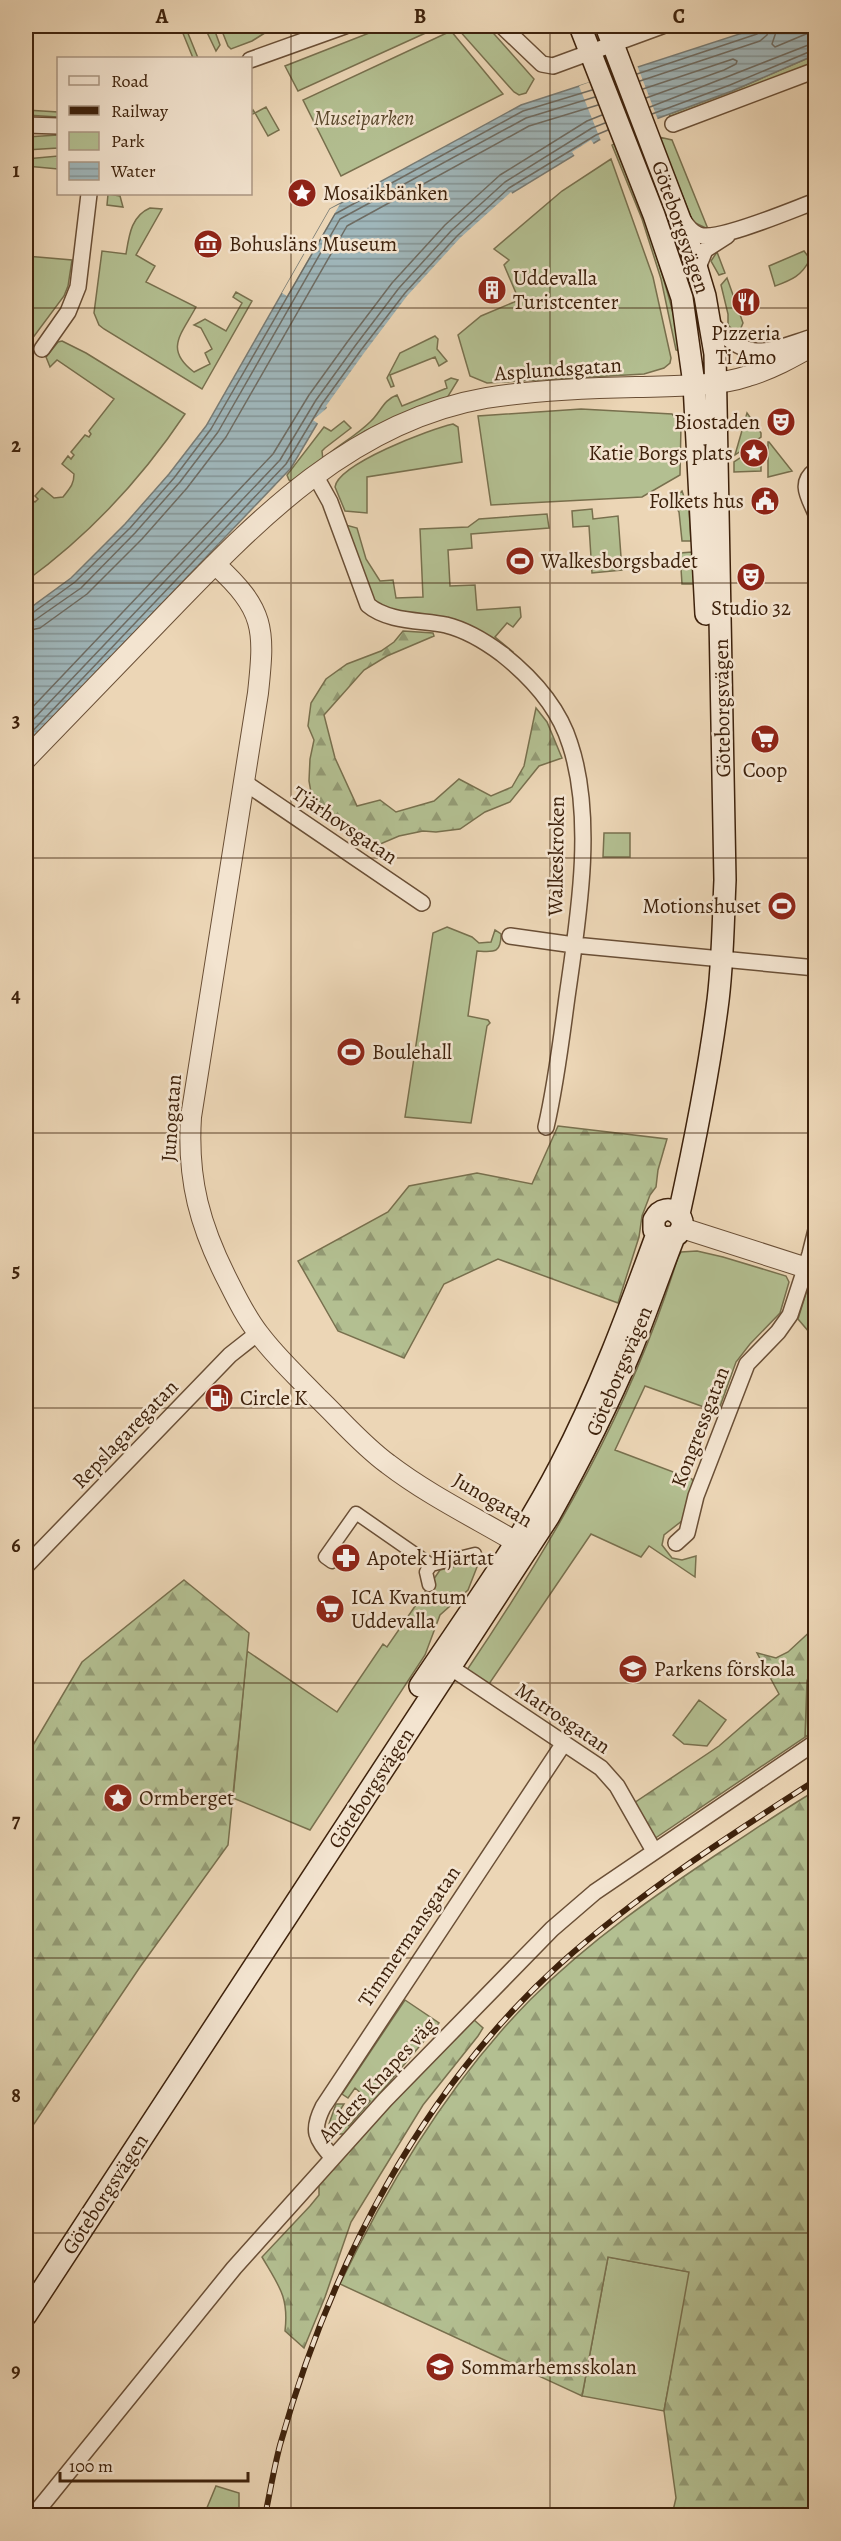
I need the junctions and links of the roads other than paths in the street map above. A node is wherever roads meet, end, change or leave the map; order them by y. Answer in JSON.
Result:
{"nodes":[{"id":1,"x":345,"y":26,"type":"edge"},
{"id":2,"x":502,"y":26,"type":"edge"},
{"id":3,"x":580,"y":26,"type":"edge"},
{"id":4,"x":662,"y":26,"type":"edge"},
{"id":5,"x":610,"y":35,"type":"edge"},
{"id":6,"x":591,"y":53,"type":"junction"},
{"id":7,"x":252,"y":59,"type":"edge"},
{"id":8,"x":816,"y":70,"type":"edge"},
{"id":9,"x":674,"y":124,"type":"dead end"},
{"id":10,"x":26,"y":125,"type":"edge"},
{"id":11,"x":57,"y":126,"type":"edge"},
{"id":12,"x":88,"y":195,"type":"edge"},
{"id":13,"x":816,"y":201,"type":"edge"},
{"id":14,"x":679,"y":215,"type":"junction"},
{"id":15,"x":737,"y":230,"type":"junction"},
{"id":16,"x":697,"y":270,"type":"junction"},
{"id":17,"x":710,"y":322,"type":"junction"},
{"id":18,"x":816,"y":336,"type":"edge"},
{"id":19,"x":816,"y":344,"type":"edge"},
{"id":20,"x":42,"y":349,"type":"dead end"},
{"id":21,"x":717,"y":381,"type":"junction"},
{"id":22,"x":694,"y":384,"type":"junction"},
{"id":23,"x":816,"y":470,"type":"edge"},
{"id":24,"x":315,"y":476,"type":"junction"},
{"id":25,"x":816,"y":514,"type":"edge"},
{"id":26,"x":215,"y":564,"type":"junction"},
{"id":27,"x":26,"y":759,"type":"edge"},
{"id":28,"x":244,"y":783,"type":"junction"},
{"id":29,"x":422,"y":903,"type":"dead end"},
{"id":30,"x":510,"y":936,"type":"dead end"},
{"id":31,"x":574,"y":945,"type":"junction"},
{"id":32,"x":715,"y":958,"type":"junction"},
{"id":33,"x":816,"y":968,"type":"edge"},
{"id":34,"x":546,"y":1127,"type":"dead end"},
{"id":35,"x":671,"y":1225,"type":"junction"},
{"id":36,"x":816,"y":1230,"type":"edge"},
{"id":37,"x":811,"y":1270,"type":"edge"},
{"id":38,"x":258,"y":1333,"type":"junction"},
{"id":39,"x":676,"y":1543,"type":"dead end"},
{"id":40,"x":522,"y":1545,"type":"junction"},
{"id":41,"x":475,"y":1554,"type":"dead end"},
{"id":42,"x":332,"y":1562,"type":"dead end"},
{"id":43,"x":431,"y":1565,"type":"junction"},
{"id":44,"x":26,"y":1566,"type":"edge"},
{"id":45,"x":429,"y":1586,"type":"dead end"},
{"id":46,"x":450,"y":1667,"type":"junction"},
{"id":47,"x":816,"y":1742,"type":"edge"},
{"id":48,"x":564,"y":1743,"type":"junction"},
{"id":49,"x":654,"y":1851,"type":"junction"},
{"id":50,"x":332,"y":2157,"type":"junction"},
{"id":51,"x":26,"y":2289,"type":"edge"},
{"id":52,"x":26,"y":2315,"type":"edge"},
{"id":53,"x":33,"y":2516,"type":"edge"}],
"edges":[{"from":1,"to":7,"type":"street"},
{"from":2,"to":6,"type":"street"},
{"from":3,"to":6,"type":"main road","name":"Göteborgsvägen"},
{"from":4,"to":5,"type":"street"},
{"from":5,"to":6,"type":"street"},
{"from":5,"to":14,"type":"main road","name":"Göteborgsvägen"},
{"from":6,"to":22,"type":"main road","name":"Göteborgsvägen"},
{"from":8,"to":9,"type":"street"},
{"from":10,"to":11,"type":"street"},
{"from":12,"to":20,"type":"street"},
{"from":13,"to":15,"type":"street"},
{"from":14,"to":15,"type":"street"},
{"from":14,"to":16,"type":"main road","name":"Göteborgsvägen"},
{"from":15,"to":16,"type":"street"},
{"from":16,"to":17,"type":"main road","name":"Göteborgsvägen"},
{"from":17,"to":18,"type":"street"},
{"from":17,"to":21,"type":"main road","name":"Göteborgsvägen"},
{"from":19,"to":21,"type":"street","name":"Asplundsgatan"},
{"from":21,"to":22,"type":"street","name":"Asplundsgatan"},
{"from":21,"to":32,"type":"main road","name":"Göteborgsvägen"},
{"from":22,"to":24,"type":"street","name":"Asplundsgatan"},
{"from":22,"to":32,"type":"main road","name":"Göteborgsvägen"},
{"from":23,"to":25,"type":"street"},
{"from":24,"to":26,"type":"street","name":"Asplundsgatan"},
{"from":24,"to":31,"type":"street","name":"Walkeskroken"},
{"from":26,"to":27,"type":"street","name":"Asplundsgatan"},
{"from":26,"to":28,"type":"street","name":"Junogatan"},
{"from":28,"to":29,"type":"street","name":"Tjärhovsgatan"},
{"from":28,"to":38,"type":"street","name":"Junogatan"},
{"from":30,"to":31,"type":"street"},
{"from":31,"to":32,"type":"street"},
{"from":31,"to":34,"type":"street","name":"Walkeskroken"},
{"from":32,"to":33,"type":"street"},
{"from":32,"to":35,"type":"main road","name":"Göteborgsvägen"},
{"from":35,"to":37,"type":"street"},
{"from":35,"to":40,"type":"main road","name":"Göteborgsvägen"},
{"from":36,"to":37,"type":"street","name":"Kongressgatan"},
{"from":37,"to":39,"type":"street","name":"Kongressgatan"},
{"from":38,"to":40,"type":"street","name":"Junogatan"},
{"from":38,"to":44,"type":"street","name":"Repslagaregatan"},
{"from":40,"to":46,"type":"main road","name":"Göteborgsvägen"},
{"from":40,"to":51,"type":"main road","name":"Göteborgsvägen"},
{"from":41,"to":43,"type":"street"},
{"from":42,"to":43,"type":"street"},
{"from":43,"to":45,"type":"street"},
{"from":46,"to":48,"type":"street","name":"Matrosgatan"},
{"from":46,"to":52,"type":"main road","name":"Göteborgsvägen"},
{"from":47,"to":49,"type":"street","name":"Anders Knapes väg"},
{"from":48,"to":49,"type":"street","name":"Matrosgatan"},
{"from":48,"to":50,"type":"street","name":"Timmermansgatan"},
{"from":49,"to":50,"type":"street","name":"Anders Knapes väg"},
{"from":50,"to":53,"type":"street","name":"Anders Knapes väg"}]}
